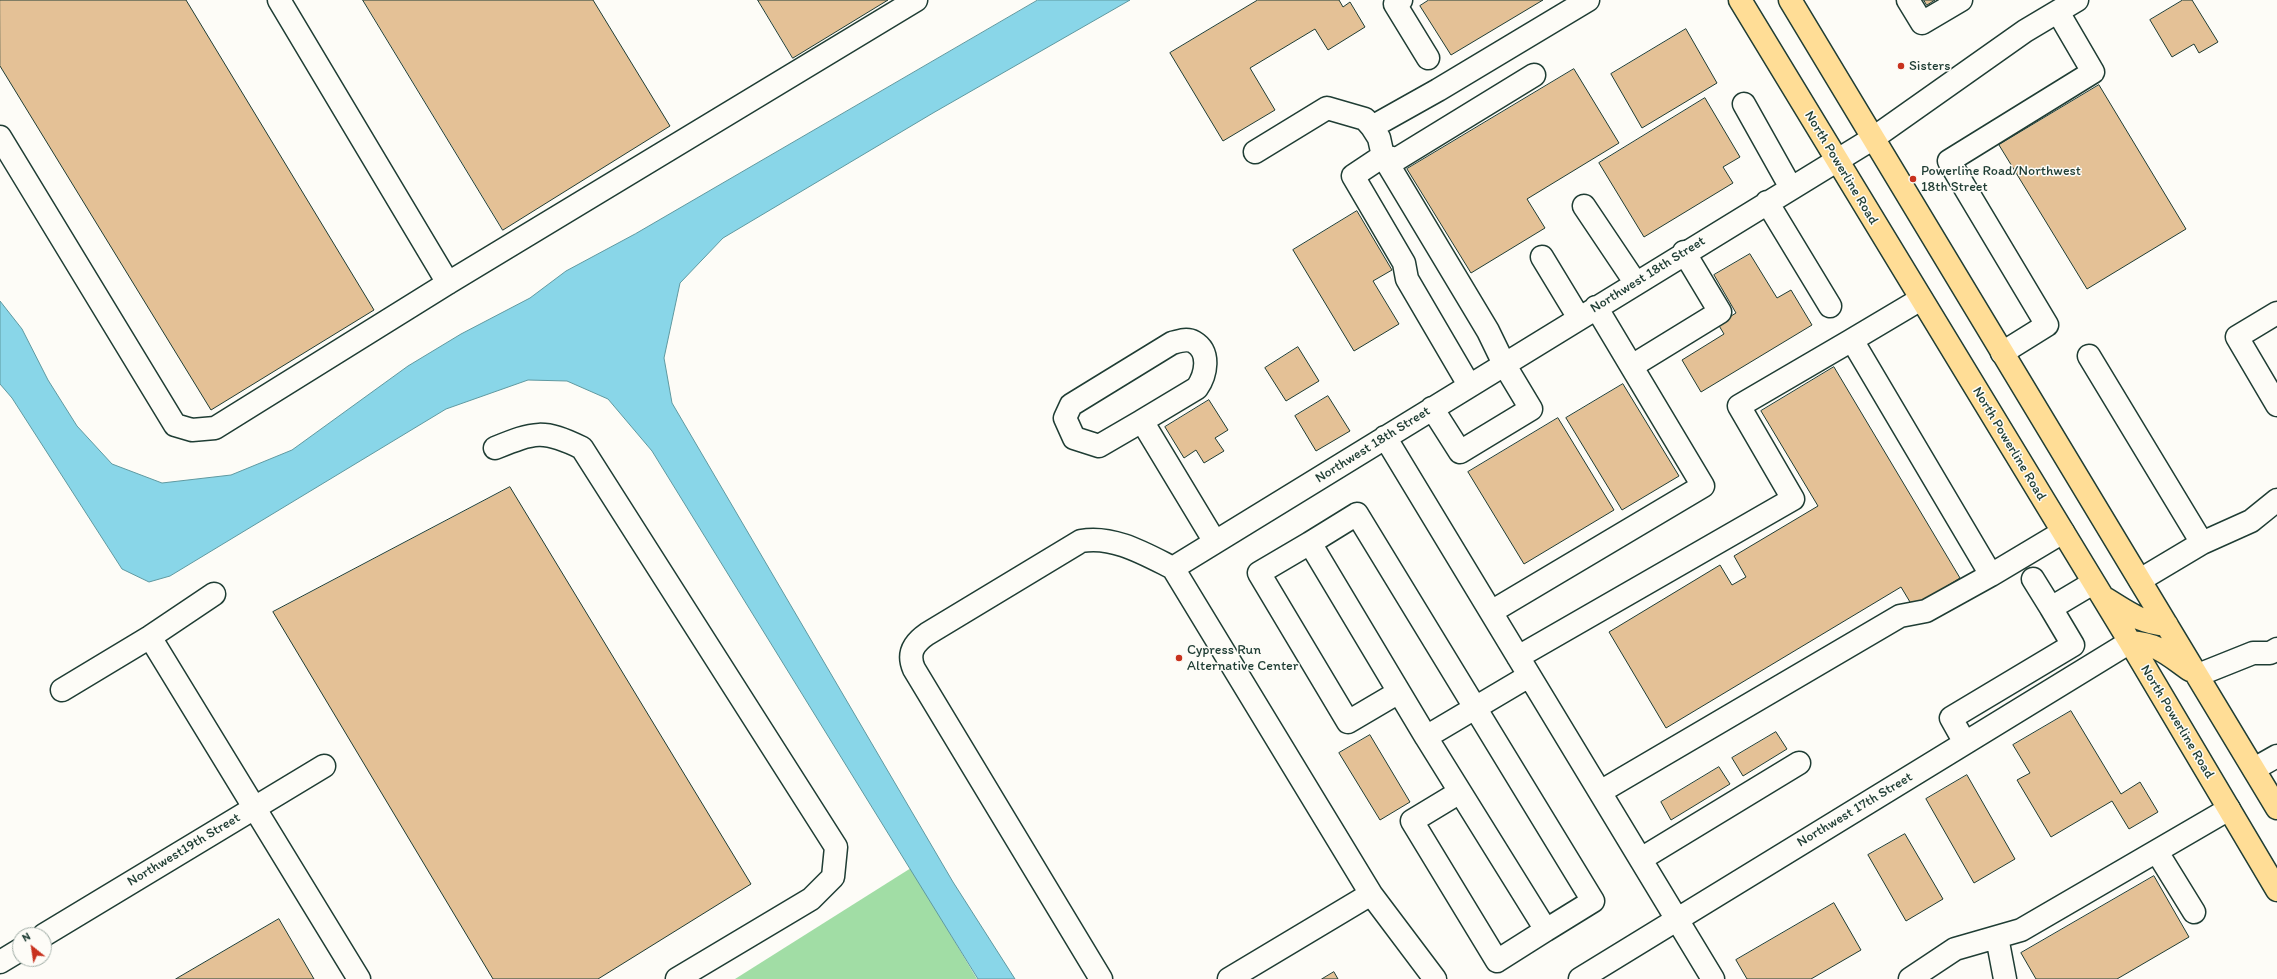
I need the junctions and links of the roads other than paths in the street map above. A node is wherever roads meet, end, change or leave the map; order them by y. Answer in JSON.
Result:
{"nodes":[{"id":1,"x":279,"y":0,"type":"edge"},
{"id":2,"x":916,"y":0,"type":"edge"},
{"id":3,"x":1401,"y":0,"type":"edge"},
{"id":4,"x":1588,"y":0,"type":"edge"},
{"id":5,"x":1740,"y":0,"type":"edge"},
{"id":6,"x":1790,"y":0,"type":"edge"},
{"id":7,"x":1908,"y":0,"type":"edge"},
{"id":8,"x":1961,"y":0,"type":"edge"},
{"id":9,"x":2077,"y":0,"type":"edge"},
{"id":10,"x":2058,"y":12,"type":"junction"},
{"id":11,"x":1428,"y":58,"type":"dead end"},
{"id":12,"x":1534,"y":75,"type":"dead end"},
{"id":13,"x":1744,"y":104,"type":"dead end"},
{"id":14,"x":1372,"y":127,"type":"junction"},
{"id":15,"x":0,"y":137,"type":"edge"},
{"id":16,"x":1872,"y":139,"type":"junction"},
{"id":17,"x":1255,"y":152,"type":"dead end"},
{"id":18,"x":1383,"y":156,"type":"junction"},
{"id":19,"x":1836,"y":161,"type":"junction"},
{"id":20,"x":1791,"y":188,"type":"junction"},
{"id":21,"x":1767,"y":202,"type":"junction"},
{"id":22,"x":1584,"y":206,"type":"dead end"},
{"id":23,"x":1684,"y":252,"type":"junction"},
{"id":24,"x":1542,"y":257,"type":"dead end"},
{"id":25,"x":1635,"y":282,"type":"junction"},
{"id":26,"x":448,"y":283,"type":"junction"},
{"id":27,"x":1921,"y":299,"type":"junction"},
{"id":28,"x":1830,"y":306,"type":"dead end"},
{"id":29,"x":1587,"y":312,"type":"junction"},
{"id":30,"x":2277,"y":313,"type":"edge"},
{"id":31,"x":1852,"y":340,"type":"junction"},
{"id":32,"x":2002,"y":353,"type":"junction"},
{"id":33,"x":2089,"y":356,"type":"dead end"},
{"id":34,"x":1504,"y":364,"type":"junction"},
{"id":35,"x":1632,"y":366,"type":"junction"},
{"id":36,"x":1469,"y":385,"type":"junction"},
{"id":37,"x":2277,"y":405,"type":"edge"},
{"id":38,"x":1432,"y":408,"type":"junction"},
{"id":39,"x":1142,"y":421,"type":"junction"},
{"id":40,"x":1385,"y":437,"type":"junction"},
{"id":41,"x":495,"y":448,"type":"dead end"},
{"id":42,"x":2277,"y":500,"type":"edge"},
{"id":43,"x":2063,"y":532,"type":"junction"},
{"id":44,"x":1215,"y":542,"type":"junction"},
{"id":45,"x":1310,"y":543,"type":"junction"},
{"id":46,"x":2202,"y":543,"type":"junction"},
{"id":47,"x":1172,"y":568,"type":"junction"},
{"id":48,"x":1991,"y":575,"type":"junction"},
{"id":49,"x":2033,"y":579,"type":"dead end"},
{"id":50,"x":2140,"y":580,"type":"junction"},
{"id":51,"x":2098,"y":589,"type":"junction"},
{"id":52,"x":214,"y":594,"type":"dead end"},
{"id":53,"x":2051,"y":608,"type":"junction"},
{"id":54,"x":1490,"y":612,"type":"junction"},
{"id":55,"x":2167,"y":625,"type":"junction"},
{"id":56,"x":150,"y":638,"type":"junction"},
{"id":57,"x":2130,"y":642,"type":"junction"},
{"id":58,"x":2277,"y":649,"type":"edge"},
{"id":59,"x":1518,"y":657,"type":"junction"},
{"id":60,"x":1529,"y":676,"type":"junction"},
{"id":61,"x":2198,"y":676,"type":"junction"},
{"id":62,"x":62,"y":690,"type":"dead end"},
{"id":63,"x":1399,"y":692,"type":"junction"},
{"id":64,"x":1476,"y":707,"type":"junction"},
{"id":65,"x":1426,"y":737,"type":"junction"},
{"id":66,"x":1965,"y":743,"type":"junction"},
{"id":67,"x":2277,"y":756,"type":"edge"},
{"id":68,"x":1799,"y":763,"type":"dead end"},
{"id":69,"x":324,"y":766,"type":"dead end"},
{"id":70,"x":2254,"y":769,"type":"junction"},
{"id":71,"x":1460,"y":792,"type":"junction"},
{"id":72,"x":1600,"y":792,"type":"junction"},
{"id":73,"x":254,"y":808,"type":"junction"},
{"id":74,"x":2277,"y":808,"type":"edge"},
{"id":75,"x":2229,"y":809,"type":"junction"},
{"id":76,"x":2156,"y":852,"type":"junction"},
{"id":77,"x":1640,"y":859,"type":"junction"},
{"id":78,"x":2277,"y":890,"type":"edge"},
{"id":79,"x":1371,"y":894,"type":"junction"},
{"id":80,"x":2194,"y":912,"type":"dead end"},
{"id":81,"x":1677,"y":919,"type":"junction"},
{"id":82,"x":52,"y":930,"type":"edge"},
{"id":83,"x":1546,"y":930,"type":"junction"},
{"id":84,"x":1997,"y":937,"type":"junction"},
{"id":85,"x":12,"y":955,"type":"edge"},
{"id":86,"x":0,"y":962,"type":"edge"},
{"id":87,"x":359,"y":979,"type":"edge"},
{"id":88,"x":677,"y":979,"type":"edge"},
{"id":89,"x":1101,"y":979,"type":"edge"},
{"id":90,"x":1230,"y":979,"type":"edge"},
{"id":91,"x":1435,"y":979,"type":"edge"},
{"id":92,"x":1580,"y":979,"type":"edge"},
{"id":93,"x":1713,"y":979,"type":"edge"},
{"id":94,"x":1910,"y":979,"type":"edge"},
{"id":95,"x":2005,"y":979,"type":"edge"}],
"edges":[{"from":1,"to":26,"type":"street"},
{"from":2,"to":26,"type":"street"},
{"from":3,"to":11,"type":"street"},
{"from":4,"to":14,"type":"street"},
{"from":5,"to":19,"type":"main road","name":"North Powerline Road"},
{"from":6,"to":16,"type":"main road"},
{"from":7,"to":8,"type":"street"},
{"from":9,"to":10,"type":"street","name":"Northwest 18th Street"},
{"from":10,"to":16,"type":"street","name":"Northwest 18th Street"},
{"from":10,"to":32,"type":"street"},
{"from":12,"to":18,"type":"street"},
{"from":13,"to":20,"type":"street"},
{"from":14,"to":17,"type":"street"},
{"from":14,"to":18,"type":"street"},
{"from":15,"to":26,"type":"street"},
{"from":16,"to":19,"type":"street","name":"Northwest 18th Street"},
{"from":16,"to":32,"type":"main road"},
{"from":18,"to":34,"type":"street"},
{"from":18,"to":36,"type":"street"},
{"from":19,"to":20,"type":"street","name":"Northwest 18th Street"},
{"from":19,"to":27,"type":"main road","name":"North Powerline Road"},
{"from":20,"to":21,"type":"street","name":"Northwest 18th Street"},
{"from":21,"to":23,"type":"street","name":"Northwest 18th Street"},
{"from":21,"to":28,"type":"street"},
{"from":22,"to":25,"type":"street"},
{"from":23,"to":25,"type":"street","name":"Northwest 18th Street"},
{"from":23,"to":35,"type":"street"},
{"from":24,"to":29,"type":"street"},
{"from":25,"to":29,"type":"street","name":"Northwest 18th Street"},
{"from":27,"to":31,"type":"street"},
{"from":27,"to":43,"type":"main road","name":"North Powerline Road"},
{"from":29,"to":34,"type":"street","name":"Northwest 18th Street"},
{"from":29,"to":35,"type":"street"},
{"from":30,"to":37,"type":"street"},
{"from":31,"to":48,"type":"street"},
{"from":31,"to":59,"type":"street"},
{"from":32,"to":50,"type":"main road"},
{"from":33,"to":46,"type":"street"},
{"from":34,"to":36,"type":"street","name":"Northwest 18th Street"},
{"from":34,"to":38,"type":"street"},
{"from":35,"to":54,"type":"street"},
{"from":36,"to":38,"type":"street","name":"Northwest 18th Street"},
{"from":38,"to":40,"type":"street","name":"Northwest 18th Street"},
{"from":39,"to":39,"type":"street"},
{"from":39,"to":44,"type":"street"},
{"from":40,"to":44,"type":"street","name":"Northwest 18th Street"},
{"from":40,"to":54,"type":"street"},
{"from":41,"to":88,"type":"street"},
{"from":42,"to":46,"type":"street"},
{"from":43,"to":48,"type":"street"},
{"from":43,"to":51,"type":"main road","name":"North Powerline Road"},
{"from":44,"to":47,"type":"street","name":"Northwest 18th Street"},
{"from":45,"to":63,"type":"street"},
{"from":45,"to":63,"type":"street"},
{"from":45,"to":64,"type":"street"},
{"from":46,"to":50,"type":"street"},
{"from":47,"to":79,"type":"street"},
{"from":47,"to":89,"type":"street"},
{"from":48,"to":72,"type":"street"},
{"from":49,"to":53,"type":"street"},
{"from":50,"to":55,"type":"main road"},
{"from":51,"to":53,"type":"street"},
{"from":51,"to":55,"type":"main road"},
{"from":51,"to":57,"type":"main road","name":"North Powerline Road"},
{"from":52,"to":56,"type":"street"},
{"from":53,"to":66,"type":"street"},
{"from":54,"to":59,"type":"street"},
{"from":55,"to":61,"type":"main road"},
{"from":56,"to":62,"type":"street"},
{"from":56,"to":73,"type":"street"},
{"from":57,"to":61,"type":"main road"},
{"from":57,"to":66,"type":"street","name":"Northwest 17th Street"},
{"from":57,"to":75,"type":"main road","name":"North Powerline Road"},
{"from":58,"to":61,"type":"street"},
{"from":59,"to":60,"type":"street"},
{"from":60,"to":64,"type":"street"},
{"from":60,"to":72,"type":"street"},
{"from":61,"to":70,"type":"main road"},
{"from":63,"to":65,"type":"street"},
{"from":64,"to":65,"type":"street"},
{"from":64,"to":83,"type":"street"},
{"from":65,"to":71,"type":"street"},
{"from":66,"to":81,"type":"street","name":"Northwest 17th Street"},
{"from":67,"to":70,"type":"street"},
{"from":68,"to":77,"type":"street"},
{"from":69,"to":73,"type":"street","name":"Northwest19th Street"},
{"from":70,"to":74,"type":"main road"},
{"from":71,"to":83,"type":"street"},
{"from":71,"to":83,"type":"street"},
{"from":72,"to":77,"type":"street"},
{"from":73,"to":82,"type":"street","name":"Northwest19th Street"},
{"from":73,"to":87,"type":"street"},
{"from":75,"to":76,"type":"street"},
{"from":75,"to":78,"type":"main road","name":"North Powerline Road"},
{"from":76,"to":80,"type":"street"},
{"from":76,"to":84,"type":"street"},
{"from":77,"to":81,"type":"street"},
{"from":79,"to":90,"type":"street"},
{"from":79,"to":91,"type":"street"},
{"from":81,"to":92,"type":"street","name":"Northwest 17th Street"},
{"from":81,"to":93,"type":"street"},
{"from":84,"to":94,"type":"street"},
{"from":84,"to":95,"type":"street"},
{"from":85,"to":86,"type":"street"}]}
